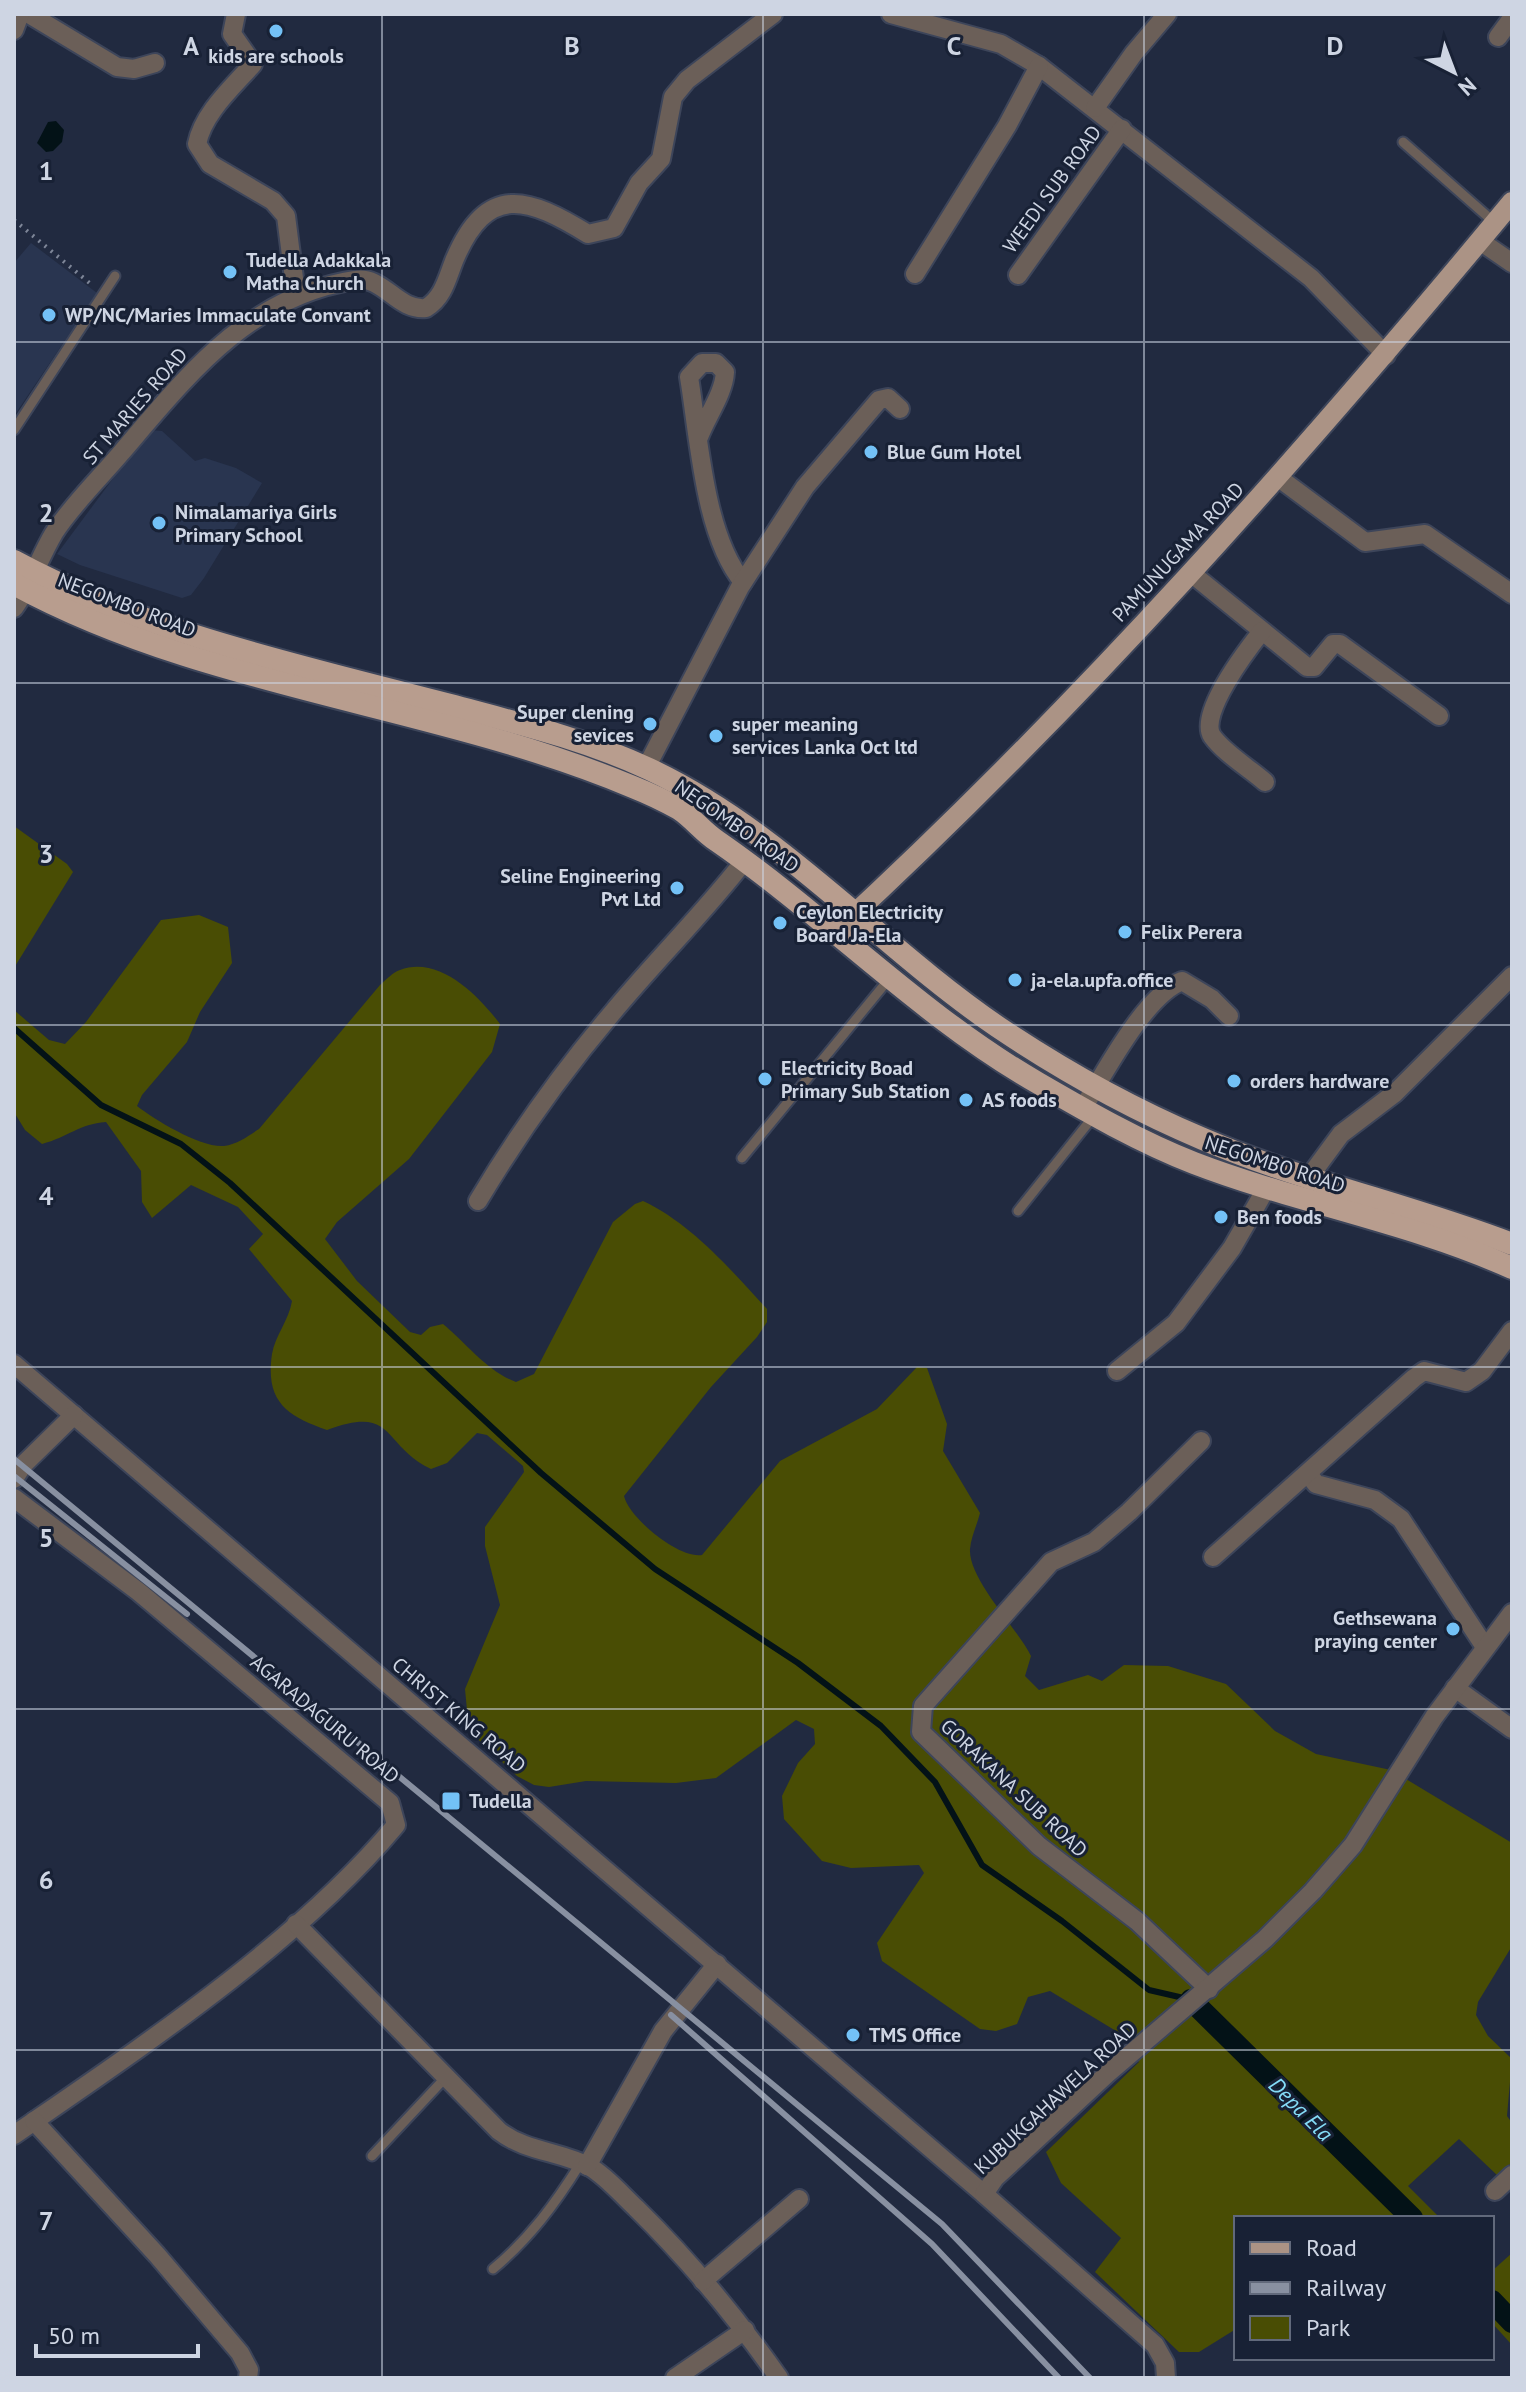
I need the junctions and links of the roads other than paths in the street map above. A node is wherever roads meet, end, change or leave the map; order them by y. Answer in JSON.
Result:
{"nodes":[{"id":1,"x":20,"y":14,"type":"edge"},
{"id":2,"x":29,"y":14,"type":"edge"},
{"id":3,"x":236,"y":14,"type":"edge"},
{"id":4,"x":773,"y":14,"type":"edge"},
{"id":5,"x":891,"y":14,"type":"edge"},
{"id":6,"x":1167,"y":14,"type":"edge"},
{"id":7,"x":1512,"y":18,"type":"edge"},
{"id":8,"x":14,"y":30,"type":"edge"},
{"id":9,"x":1498,"y":37,"type":"dead end"},
{"id":10,"x":155,"y":63,"type":"dead end"},
{"id":11,"x":1039,"y":66,"type":"junction"},
{"id":12,"x":1095,"y":108,"type":"junction"},
{"id":13,"x":1122,"y":129,"type":"junction"},
{"id":14,"x":1403,"y":142,"type":"dead end"},
{"id":15,"x":1512,"y":202,"type":"edge"},
{"id":16,"x":1495,"y":223,"type":"junction"},
{"id":17,"x":1480,"y":241,"type":"junction"},
{"id":18,"x":1512,"y":263,"type":"edge"},
{"id":19,"x":915,"y":274,"type":"dead end"},
{"id":20,"x":1018,"y":275,"type":"dead end"},
{"id":21,"x":115,"y":276,"type":"dead end"},
{"id":22,"x":296,"y":294,"type":"junction"},
{"id":23,"x":1386,"y":355,"type":"junction"},
{"id":24,"x":900,"y":409,"type":"dead end"},
{"id":25,"x":14,"y":430,"type":"edge"},
{"id":26,"x":699,"y":437,"type":"dead end"},
{"id":27,"x":1279,"y":478,"type":"junction"},
{"id":28,"x":14,"y":561,"type":"edge"},
{"id":29,"x":1191,"y":573,"type":"junction"},
{"id":30,"x":743,"y":582,"type":"junction"},
{"id":31,"x":22,"y":589,"type":"edge"},
{"id":32,"x":1512,"y":594,"type":"edge"},
{"id":33,"x":1262,"y":631,"type":"junction"},
{"id":34,"x":1439,"y":716,"type":"dead end"},
{"id":35,"x":646,"y":768,"type":"junction"},
{"id":36,"x":1265,"y":782,"type":"dead end"},
{"id":37,"x":745,"y":860,"type":"junction"},
{"id":38,"x":856,"y":913,"type":"junction"},
{"id":39,"x":836,"y":931,"type":"junction"},
{"id":40,"x":1512,"y":976,"type":"edge"},
{"id":41,"x":889,"y":979,"type":"junction"},
{"id":42,"x":1229,"y":1016,"type":"dead end"},
{"id":43,"x":1096,"y":1087,"type":"junction"},
{"id":44,"x":1089,"y":1111,"type":"junction"},
{"id":45,"x":742,"y":1158,"type":"dead end"},
{"id":46,"x":1310,"y":1176,"type":"junction"},
{"id":47,"x":1267,"y":1187,"type":"junction"},
{"id":48,"x":478,"y":1201,"type":"dead end"},
{"id":49,"x":1018,"y":1211,"type":"dead end"},
{"id":50,"x":1512,"y":1244,"type":"edge"},
{"id":51,"x":1512,"y":1268,"type":"edge"},
{"id":52,"x":1512,"y":1331,"type":"edge"},
{"id":53,"x":14,"y":1364,"type":"edge"},
{"id":54,"x":1117,"y":1371,"type":"dead end"},
{"id":55,"x":74,"y":1415,"type":"junction"},
{"id":56,"x":1201,"y":1441,"type":"dead end"},
{"id":57,"x":1309,"y":1475,"type":"junction"},
{"id":58,"x":14,"y":1479,"type":"edge"},
{"id":59,"x":14,"y":1498,"type":"edge"},
{"id":60,"x":1213,"y":1557,"type":"dead end"},
{"id":61,"x":1512,"y":1613,"type":"edge"},
{"id":62,"x":1485,"y":1647,"type":"junction"},
{"id":63,"x":1455,"y":1688,"type":"junction"},
{"id":64,"x":1512,"y":1729,"type":"edge"},
{"id":65,"x":296,"y":1924,"type":"junction"},
{"id":66,"x":717,"y":1964,"type":"junction"},
{"id":67,"x":1206,"y":1992,"type":"junction"},
{"id":68,"x":446,"y":2077,"type":"junction"},
{"id":69,"x":34,"y":2121,"type":"junction"},
{"id":70,"x":14,"y":2135,"type":"edge"},
{"id":71,"x":372,"y":2156,"type":"dead end"},
{"id":72,"x":583,"y":2165,"type":"junction"},
{"id":73,"x":1512,"y":2175,"type":"edge"},
{"id":74,"x":1495,"y":2191,"type":"dead end"},
{"id":75,"x":984,"y":2194,"type":"junction"},
{"id":76,"x":799,"y":2199,"type":"dead end"},
{"id":77,"x":493,"y":2269,"type":"dead end"},
{"id":78,"x":703,"y":2281,"type":"junction"},
{"id":79,"x":745,"y":2330,"type":"junction"},
{"id":80,"x":251,"y":2375,"type":"edge"},
{"id":81,"x":675,"y":2378,"type":"edge"},
{"id":82,"x":779,"y":2378,"type":"edge"},
{"id":83,"x":1166,"y":2378,"type":"edge"}],
"edges":[{"from":1,"to":8,"type":"street"},
{"from":2,"to":10,"type":"street"},
{"from":3,"to":22,"type":"street"},
{"from":4,"to":22,"type":"street","name":"ST MARIES ROAD"},
{"from":5,"to":11,"type":"street"},
{"from":6,"to":12,"type":"street"},
{"from":7,"to":9,"type":"street"},
{"from":11,"to":12,"type":"street"},
{"from":11,"to":19,"type":"street"},
{"from":12,"to":13,"type":"street"},
{"from":13,"to":20,"type":"street","name":"WEEDI SUB ROAD"},
{"from":13,"to":23,"type":"street"},
{"from":14,"to":16,"type":"lane"},
{"from":15,"to":16,"type":"main road","name":"PAMUNUGAMA ROAD"},
{"from":16,"to":17,"type":"main road","name":"PAMUNUGAMA ROAD"},
{"from":17,"to":18,"type":"street"},
{"from":17,"to":23,"type":"main road","name":"PAMUNUGAMA ROAD"},
{"from":21,"to":25,"type":"lane"},
{"from":22,"to":31,"type":"street","name":"ST MARIES ROAD"},
{"from":23,"to":27,"type":"main road","name":"PAMUNUGAMA ROAD"},
{"from":24,"to":30,"type":"street"},
{"from":26,"to":30,"type":"street"},
{"from":27,"to":29,"type":"main road","name":"PAMUNUGAMA ROAD"},
{"from":27,"to":32,"type":"street"},
{"from":28,"to":31,"type":"highway","name":"NEGOMBO ROAD"},
{"from":29,"to":33,"type":"street"},
{"from":29,"to":38,"type":"main road","name":"PAMUNUGAMA ROAD"},
{"from":30,"to":35,"type":"street"},
{"from":31,"to":35,"type":"highway","name":"NEGOMBO ROAD"},
{"from":31,"to":37,"type":"highway","name":"NEGOMBO ROAD"},
{"from":33,"to":34,"type":"street"},
{"from":33,"to":36,"type":"street"},
{"from":35,"to":38,"type":"highway","name":"NEGOMBO ROAD"},
{"from":37,"to":39,"type":"highway","name":"NEGOMBO ROAD"},
{"from":37,"to":48,"type":"street"},
{"from":38,"to":39,"type":"main road","name":"PAMUNUGAMA ROAD"},
{"from":38,"to":43,"type":"highway","name":"NEGOMBO ROAD"},
{"from":39,"to":41,"type":"highway","name":"NEGOMBO ROAD"},
{"from":40,"to":46,"type":"street"},
{"from":41,"to":44,"type":"highway","name":"NEGOMBO ROAD"},
{"from":41,"to":45,"type":"lane"},
{"from":42,"to":43,"type":"street"},
{"from":43,"to":44,"type":"street"},
{"from":43,"to":46,"type":"highway","name":"NEGOMBO ROAD"},
{"from":44,"to":47,"type":"highway","name":"NEGOMBO ROAD"},
{"from":44,"to":49,"type":"lane"},
{"from":46,"to":50,"type":"highway","name":"NEGOMBO ROAD"},
{"from":47,"to":51,"type":"highway","name":"NEGOMBO ROAD"},
{"from":47,"to":54,"type":"street"},
{"from":52,"to":57,"type":"street"},
{"from":53,"to":55,"type":"street","name":"CHRIST KING ROAD"},
{"from":55,"to":58,"type":"street"},
{"from":55,"to":66,"type":"street","name":"CHRIST KING ROAD"},
{"from":56,"to":67,"type":"street","name":"GORAKANA SUB ROAD"},
{"from":57,"to":60,"type":"street"},
{"from":57,"to":62,"type":"street"},
{"from":59,"to":65,"type":"street","name":"AGARADAGURU ROAD"},
{"from":61,"to":62,"type":"street"},
{"from":62,"to":63,"type":"street"},
{"from":63,"to":64,"type":"street"},
{"from":63,"to":67,"type":"street"},
{"from":65,"to":68,"type":"street"},
{"from":65,"to":69,"type":"street","name":"AGARADAGURU ROAD"},
{"from":66,"to":72,"type":"street"},
{"from":66,"to":75,"type":"street","name":"CHRIST KING ROAD"},
{"from":67,"to":75,"type":"street","name":"KUBUKGAHAWELA ROAD"},
{"from":68,"to":71,"type":"lane"},
{"from":68,"to":72,"type":"street"},
{"from":69,"to":70,"type":"street","name":"AGARADAGURU ROAD"},
{"from":69,"to":80,"type":"street"},
{"from":72,"to":77,"type":"lane"},
{"from":72,"to":78,"type":"street"},
{"from":73,"to":74,"type":"street"},
{"from":75,"to":83,"type":"street","name":"KUBUKGAHAWELA ROAD"},
{"from":76,"to":78,"type":"street"},
{"from":78,"to":79,"type":"street"},
{"from":79,"to":81,"type":"street"},
{"from":79,"to":82,"type":"street"}]}
